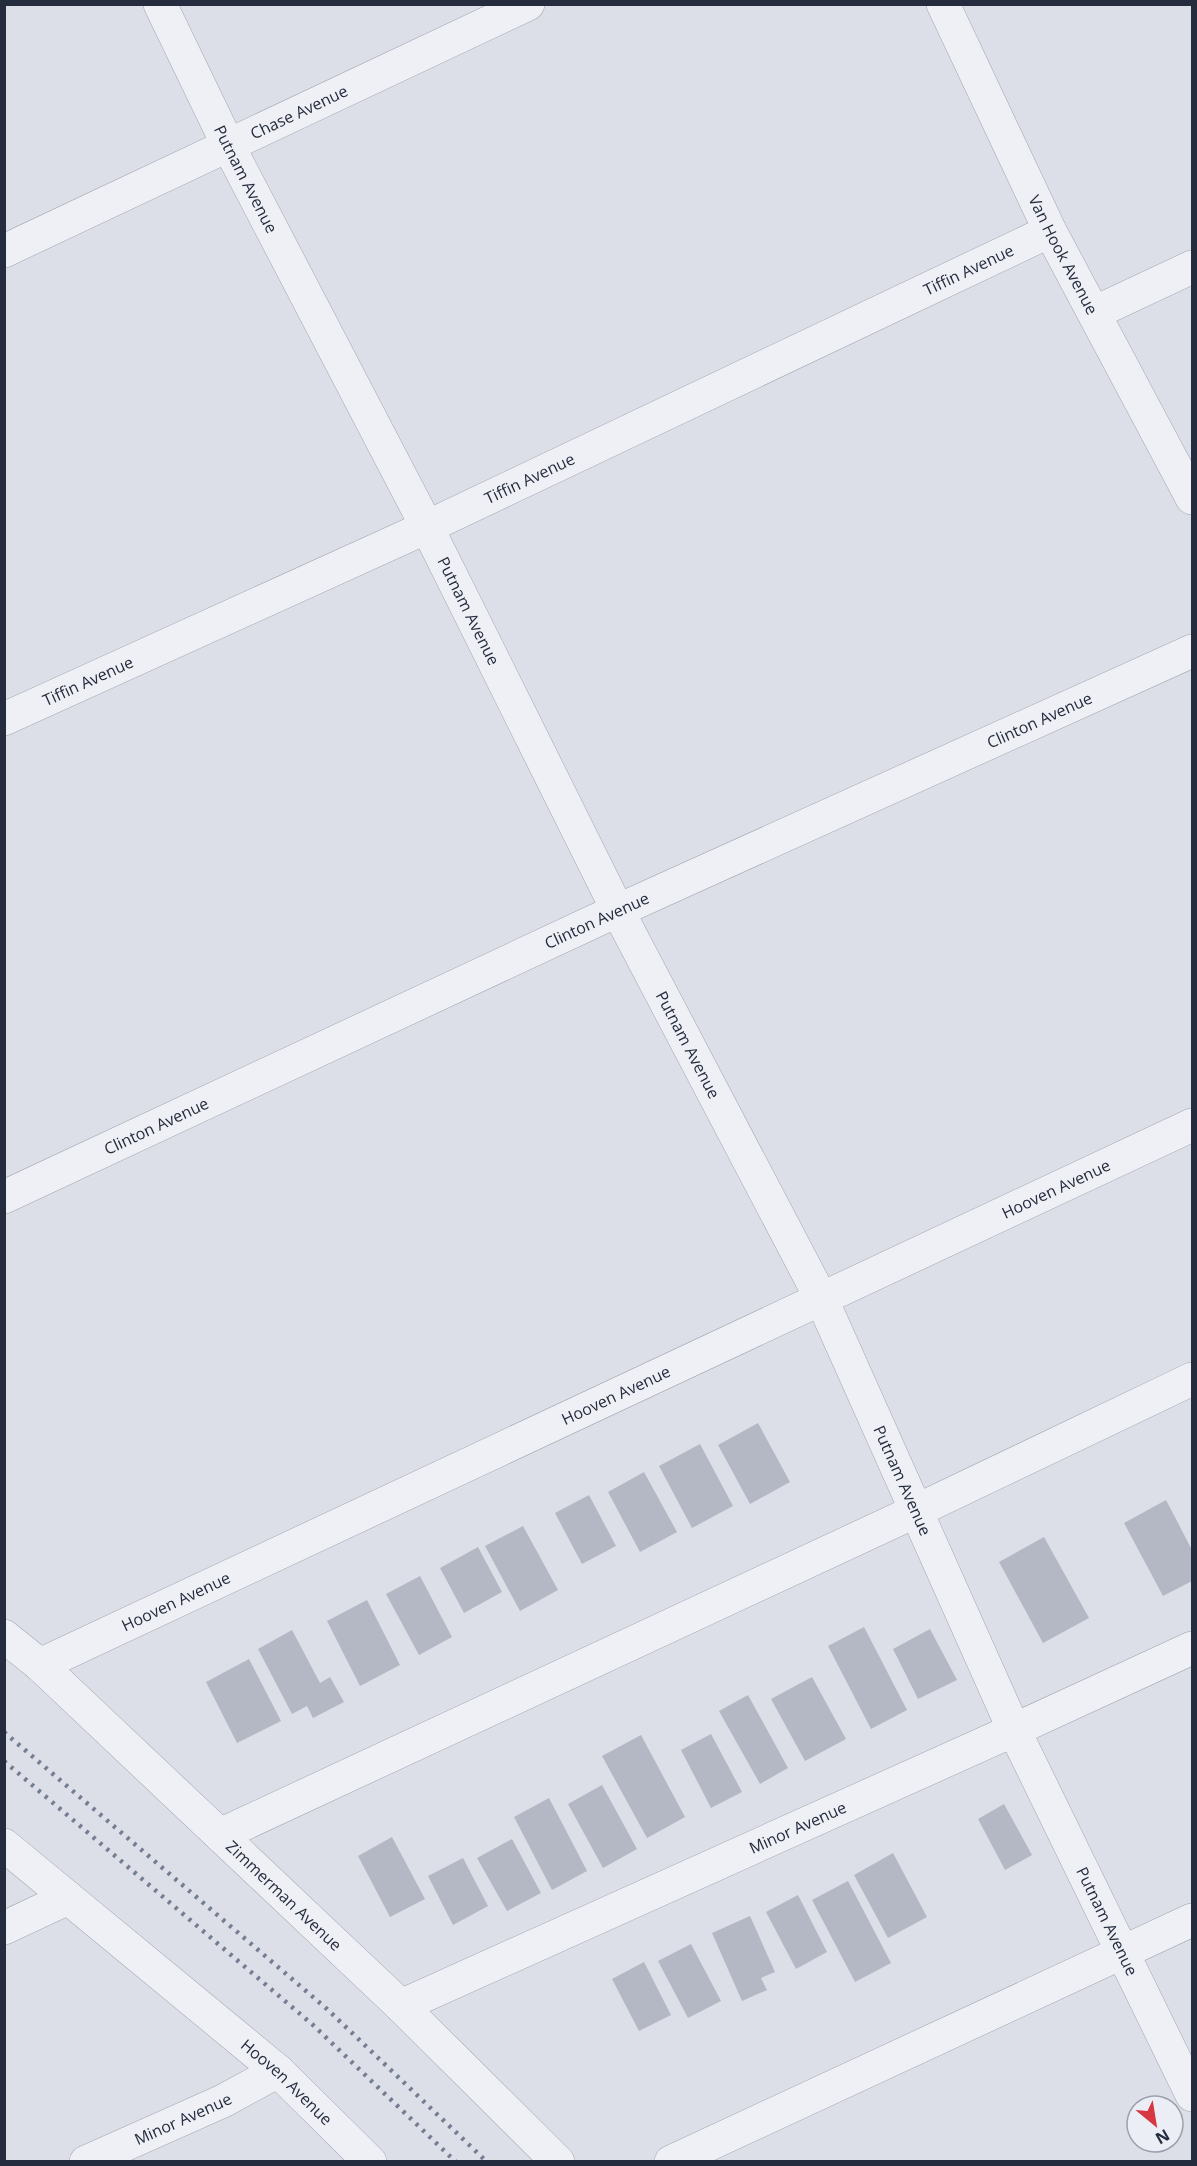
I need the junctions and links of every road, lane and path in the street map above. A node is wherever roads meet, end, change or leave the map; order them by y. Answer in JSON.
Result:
{"nodes":[{"id":1,"x":160,"y":4,"type":"edge"},
{"id":2,"x":528,"y":4,"type":"edge"},
{"id":3,"x":943,"y":4,"type":"edge"},
{"id":4,"x":229,"y":147,"type":"junction"},
{"id":5,"x":1050,"y":231,"type":"junction"},
{"id":6,"x":4,"y":252,"type":"edge"},
{"id":7,"x":1192,"y":267,"type":"edge"},
{"id":8,"x":1094,"y":313,"type":"junction"},
{"id":9,"x":1192,"y":498,"type":"edge"},
{"id":10,"x":427,"y":527,"type":"junction"},
{"id":11,"x":1192,"y":651,"type":"edge"},
{"id":12,"x":4,"y":719,"type":"edge"},
{"id":13,"x":618,"y":911,"type":"junction"},
{"id":14,"x":1192,"y":1125,"type":"edge"},
{"id":15,"x":4,"y":1197,"type":"edge"},
{"id":16,"x":822,"y":1300,"type":"junction"},
{"id":17,"x":1192,"y":1379,"type":"edge"},
{"id":18,"x":916,"y":1511,"type":"junction"},
{"id":19,"x":4,"y":1636,"type":"edge"},
{"id":20,"x":1192,"y":1648,"type":"edge"},
{"id":21,"x":40,"y":1665,"type":"junction"},
{"id":22,"x":1014,"y":1730,"type":"junction"},
{"id":23,"x":220,"y":1835,"type":"junction"},
{"id":24,"x":4,"y":1845,"type":"edge"},
{"id":25,"x":68,"y":1898,"type":"junction"},
{"id":26,"x":1192,"y":1920,"type":"edge"},
{"id":27,"x":4,"y":1928,"type":"edge"},
{"id":28,"x":1123,"y":1953,"type":"junction"},
{"id":29,"x":401,"y":2006,"type":"junction"},
{"id":30,"x":278,"y":2072,"type":"junction"},
{"id":31,"x":1192,"y":2095,"type":"edge"},
{"id":32,"x":86,"y":2162,"type":"edge"},
{"id":33,"x":370,"y":2162,"type":"edge"},
{"id":34,"x":558,"y":2162,"type":"edge"},
{"id":35,"x":671,"y":2162,"type":"edge"}],
"edges":[{"from":1,"to":4,"type":"street","name":"Putnam Avenue"},
{"from":2,"to":4,"type":"street","name":"Chase Avenue"},
{"from":3,"to":5,"type":"street","name":"Van Hook Avenue"},
{"from":4,"to":6,"type":"street","name":"Chase Avenue"},
{"from":4,"to":10,"type":"street","name":"Putnam Avenue"},
{"from":5,"to":8,"type":"street","name":"Van Hook Avenue"},
{"from":5,"to":10,"type":"street","name":"Tiffin Avenue"},
{"from":7,"to":8,"type":"street"},
{"from":8,"to":9,"type":"street","name":"Van Hook Avenue"},
{"from":10,"to":12,"type":"street","name":"Tiffin Avenue"},
{"from":10,"to":13,"type":"street","name":"Putnam Avenue"},
{"from":11,"to":13,"type":"street","name":"Clinton Avenue"},
{"from":13,"to":15,"type":"street","name":"Clinton Avenue"},
{"from":13,"to":16,"type":"street","name":"Putnam Avenue"},
{"from":14,"to":16,"type":"street","name":"Hooven Avenue"},
{"from":16,"to":18,"type":"street","name":"Putnam Avenue"},
{"from":16,"to":21,"type":"street","name":"Hooven Avenue"},
{"from":17,"to":18,"type":"street"},
{"from":18,"to":22,"type":"street","name":"Putnam Avenue"},
{"from":18,"to":23,"type":"street"},
{"from":19,"to":21,"type":"street","name":"Zimmerman Avenue"},
{"from":20,"to":22,"type":"street","name":"Minor Avenue"},
{"from":21,"to":23,"type":"street","name":"Zimmerman Avenue"},
{"from":22,"to":28,"type":"street","name":"Putnam Avenue"},
{"from":22,"to":29,"type":"street","name":"Minor Avenue"},
{"from":23,"to":29,"type":"street","name":"Zimmerman Avenue"},
{"from":24,"to":25,"type":"street","name":"Hooven Avenue"},
{"from":25,"to":27,"type":"street"},
{"from":25,"to":30,"type":"street","name":"Hooven Avenue"},
{"from":26,"to":28,"type":"street"},
{"from":28,"to":31,"type":"street","name":"Putnam Avenue"},
{"from":28,"to":35,"type":"street"},
{"from":29,"to":34,"type":"street","name":"Zimmerman Avenue"},
{"from":30,"to":32,"type":"street","name":"Minor Avenue"},
{"from":30,"to":33,"type":"street","name":"Hooven Avenue"}]}
